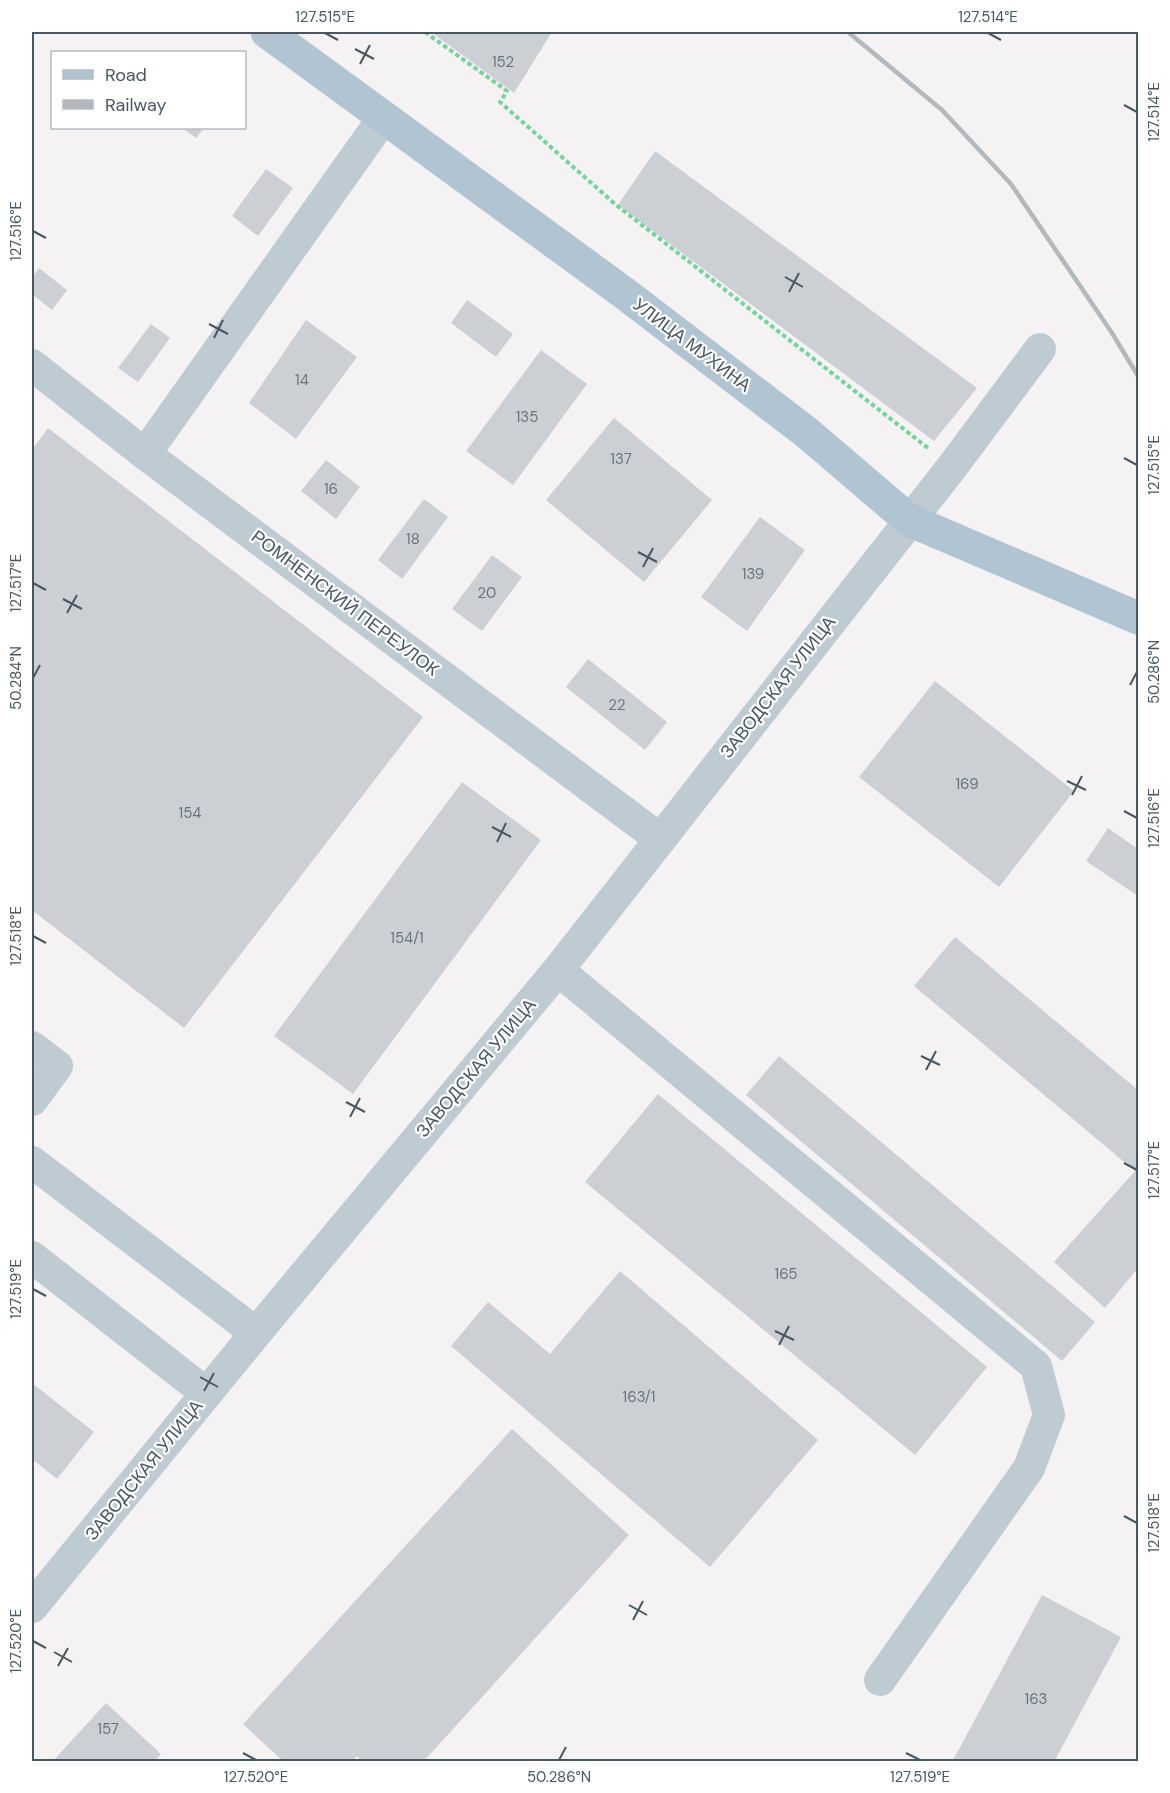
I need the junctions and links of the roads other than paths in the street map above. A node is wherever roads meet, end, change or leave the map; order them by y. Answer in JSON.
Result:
{"nodes":[{"id":1,"x":267,"y":32,"type":"edge"},
{"id":2,"x":384,"y":117,"type":"junction"},
{"id":3,"x":1040,"y":349,"type":"dead end"},
{"id":4,"x":32,"y":365,"type":"edge"},
{"id":5,"x":144,"y":454,"type":"junction"},
{"id":6,"x":909,"y":520,"type":"junction"},
{"id":7,"x":1138,"y":618,"type":"edge"},
{"id":8,"x":660,"y":839,"type":"junction"},
{"id":9,"x":558,"y":970,"type":"junction"},
{"id":10,"x":32,"y":1047,"type":"edge"},
{"id":11,"x":32,"y":1100,"type":"edge"},
{"id":12,"x":32,"y":1162,"type":"edge"},
{"id":13,"x":32,"y":1257,"type":"edge"},
{"id":14,"x":256,"y":1333,"type":"junction"},
{"id":15,"x":206,"y":1394,"type":"junction"},
{"id":16,"x":32,"y":1607,"type":"edge"},
{"id":17,"x":880,"y":1680,"type":"dead end"}],
"edges":[{"from":1,"to":2,"type":"main road","name":"УЛИЦА МУХИНА"},
{"from":2,"to":5,"type":"street"},
{"from":2,"to":6,"type":"main road","name":"УЛИЦА МУХИНА"},
{"from":3,"to":6,"type":"street","name":"ЗАВОДСКАЯ УЛИЦА"},
{"from":4,"to":5,"type":"street","name":"РОМНЕНСКИЙ ПЕРЕУЛОК"},
{"from":5,"to":8,"type":"street","name":"РОМНЕНСКИЙ ПЕРЕУЛОК"},
{"from":6,"to":7,"type":"main road","name":"УЛИЦА МУХИНА"},
{"from":6,"to":8,"type":"street","name":"ЗАВОДСКАЯ УЛИЦА"},
{"from":8,"to":9,"type":"street","name":"ЗАВОДСКАЯ УЛИЦА"},
{"from":9,"to":14,"type":"street","name":"ЗАВОДСКАЯ УЛИЦА"},
{"from":9,"to":17,"type":"street"},
{"from":10,"to":11,"type":"street"},
{"from":12,"to":14,"type":"street"},
{"from":13,"to":15,"type":"street"},
{"from":14,"to":15,"type":"street","name":"ЗАВОДСКАЯ УЛИЦА"},
{"from":15,"to":16,"type":"street","name":"ЗАВОДСКАЯ УЛИЦА"}]}
